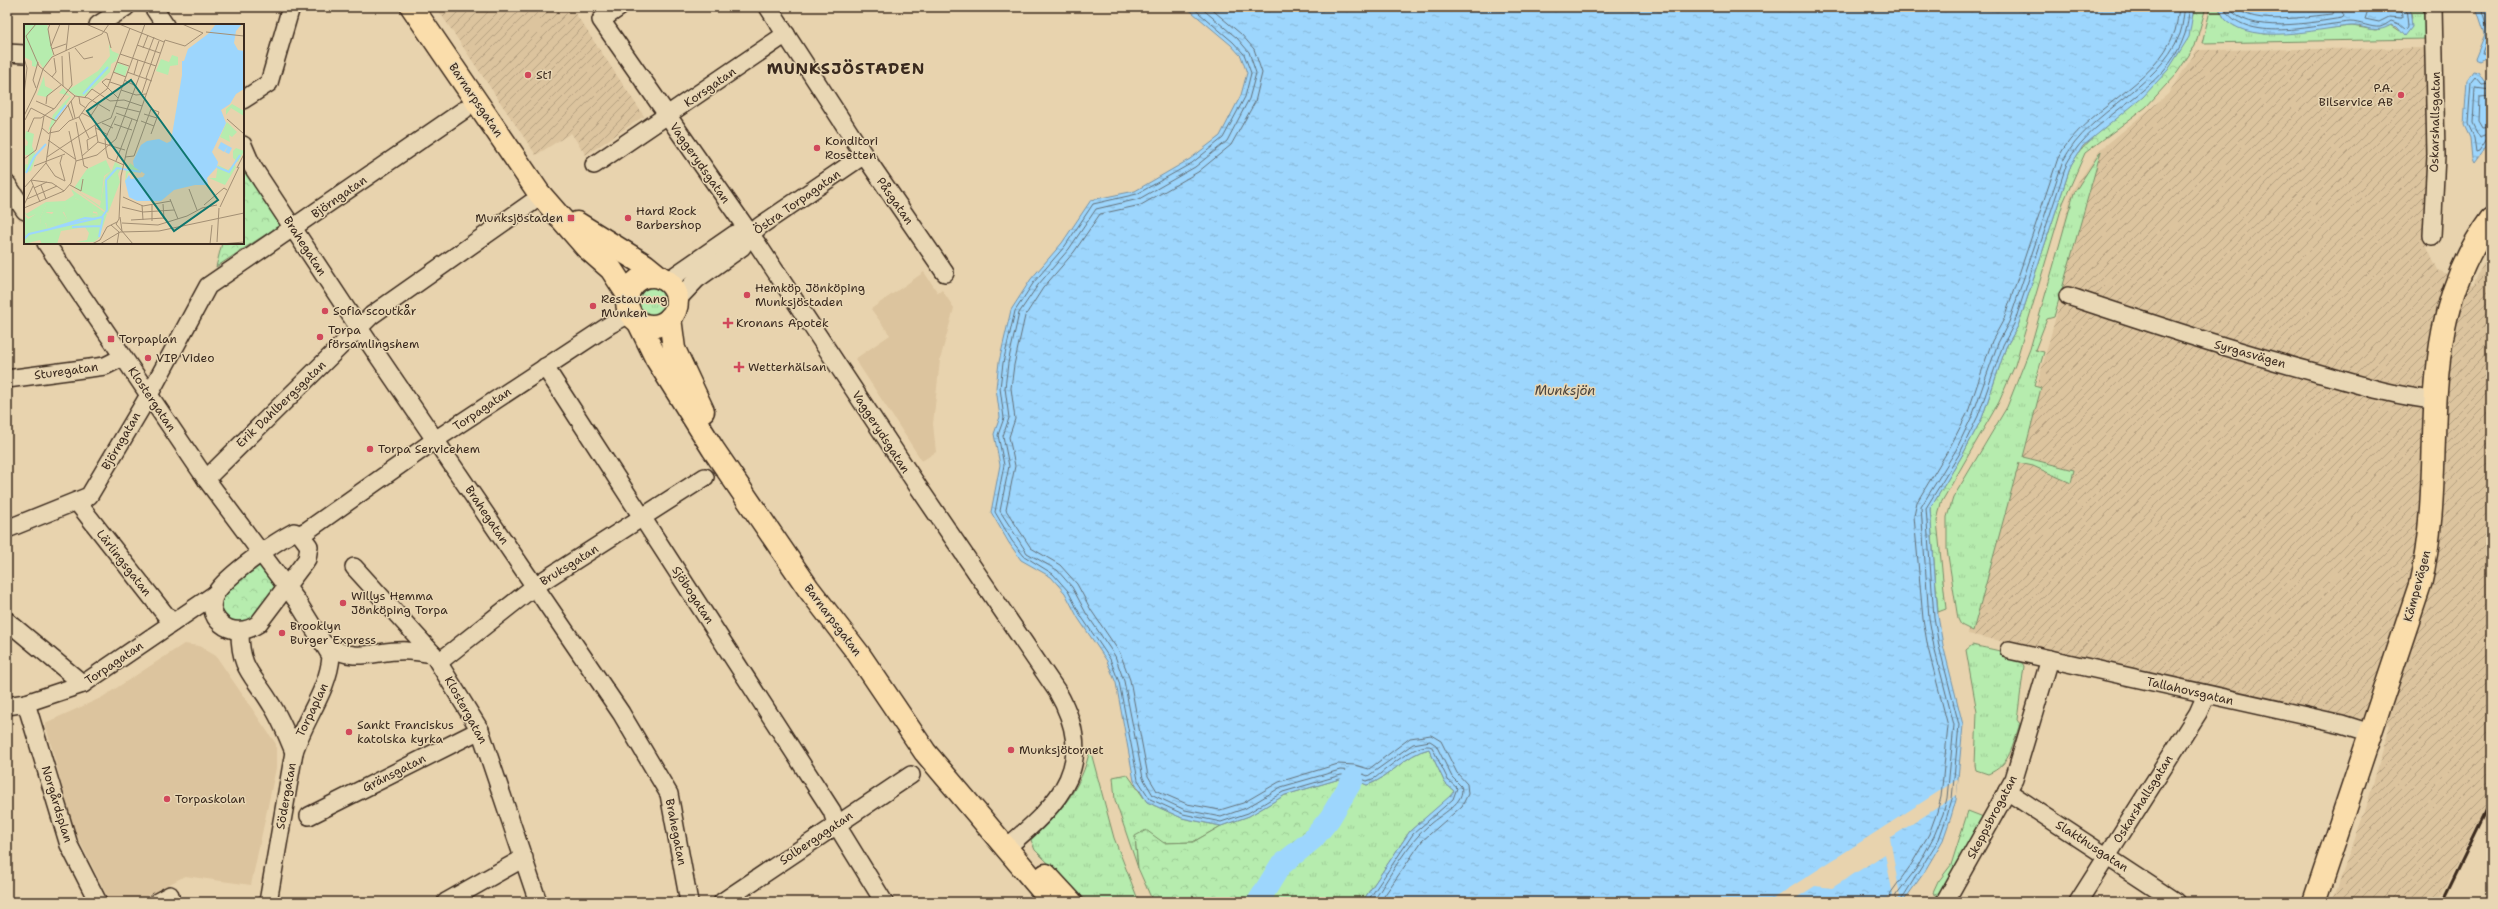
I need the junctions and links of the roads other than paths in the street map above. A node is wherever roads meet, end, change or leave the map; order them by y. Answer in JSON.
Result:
{"nodes":[{"id":1,"x":126,"y":7,"type":"edge"},
{"id":2,"x":153,"y":7,"type":"edge"},
{"id":3,"x":291,"y":7,"type":"edge"},
{"id":4,"x":412,"y":7,"type":"edge"},
{"id":5,"x":620,"y":7,"type":"edge"},
{"id":6,"x":768,"y":7,"type":"edge"},
{"id":7,"x":2433,"y":7,"type":"edge"},
{"id":8,"x":100,"y":24,"type":"edge"},
{"id":9,"x":164,"y":24,"type":"edge"},
{"id":10,"x":786,"y":34,"type":"junction"},
{"id":11,"x":7,"y":53,"type":"edge"},
{"id":12,"x":24,"y":54,"type":"edge"},
{"id":13,"x":244,"y":99,"type":"edge"},
{"id":14,"x":464,"y":110,"type":"dead end"},
{"id":15,"x":667,"y":117,"type":"junction"},
{"id":16,"x":244,"y":147,"type":"edge"},
{"id":17,"x":864,"y":155,"type":"junction"},
{"id":18,"x":594,"y":165,"type":"dead end"},
{"id":19,"x":7,"y":184,"type":"edge"},
{"id":20,"x":535,"y":198,"type":"junction"},
{"id":21,"x":24,"y":210,"type":"edge"},
{"id":22,"x":2491,"y":219,"type":"edge"},
{"id":23,"x":294,"y":228,"type":"junction"},
{"id":24,"x":750,"y":234,"type":"junction"},
{"id":25,"x":2432,"y":236,"type":"dead end"},
{"id":26,"x":47,"y":244,"type":"edge"},
{"id":27,"x":945,"y":273,"type":"dead end"},
{"id":28,"x":664,"y":279,"type":"junction"},
{"id":29,"x":2068,"y":296,"type":"dead end"},
{"id":30,"x":673,"y":309,"type":"junction"},
{"id":31,"x":632,"y":310,"type":"junction"},
{"id":32,"x":359,"y":328,"type":"junction"},
{"id":33,"x":124,"y":357,"type":"junction"},
{"id":34,"x":545,"y":368,"type":"junction"},
{"id":35,"x":7,"y":379,"type":"edge"},
{"id":36,"x":149,"y":395,"type":"junction"},
{"id":37,"x":2434,"y":400,"type":"junction"},
{"id":38,"x":435,"y":440,"type":"junction"},
{"id":39,"x":705,"y":478,"type":"dead end"},
{"id":40,"x":206,"y":479,"type":"junction"},
{"id":41,"x":77,"y":502,"type":"junction"},
{"id":42,"x":336,"y":509,"type":"junction"},
{"id":43,"x":642,"y":519,"type":"junction"},
{"id":44,"x":7,"y":530,"type":"edge"},
{"id":45,"x":300,"y":534,"type":"junction"},
{"id":46,"x":261,"y":552,"type":"junction"},
{"id":47,"x":307,"y":559,"type":"junction"},
{"id":48,"x":354,"y":567,"type":"dead end"},
{"id":49,"x":535,"y":586,"type":"junction"},
{"id":50,"x":286,"y":587,"type":"junction"},
{"id":51,"x":215,"y":594,"type":"junction"},
{"id":52,"x":190,"y":610,"type":"junction"},
{"id":53,"x":215,"y":613,"type":"junction"},
{"id":54,"x":7,"y":621,"type":"edge"},
{"id":55,"x":172,"y":623,"type":"junction"},
{"id":56,"x":240,"y":632,"type":"junction"},
{"id":57,"x":326,"y":645,"type":"junction"},
{"id":58,"x":2009,"y":650,"type":"dead end"},
{"id":59,"x":436,"y":658,"type":"junction"},
{"id":60,"x":2050,"y":659,"type":"junction"},
{"id":61,"x":83,"y":684,"type":"junction"},
{"id":62,"x":2206,"y":695,"type":"junction"},
{"id":63,"x":26,"y":703,"type":"junction"},
{"id":64,"x":7,"y":706,"type":"edge"},
{"id":65,"x":480,"y":730,"type":"junction"},
{"id":66,"x":2371,"y":733,"type":"junction"},
{"id":67,"x":294,"y":752,"type":"junction"},
{"id":68,"x":911,"y":775,"type":"dead end"},
{"id":69,"x":2007,"y":791,"type":"junction"},
{"id":70,"x":309,"y":816,"type":"dead end"},
{"id":71,"x":836,"y":824,"type":"junction"},
{"id":72,"x":1010,"y":844,"type":"junction"},
{"id":73,"x":2107,"y":856,"type":"junction"},
{"id":74,"x":524,"y":858,"type":"junction"},
{"id":75,"x":98,"y":902,"type":"edge"},
{"id":76,"x":268,"y":902,"type":"edge"},
{"id":77,"x":446,"y":902,"type":"edge"},
{"id":78,"x":538,"y":902,"type":"edge"},
{"id":79,"x":689,"y":902,"type":"edge"},
{"id":80,"x":722,"y":902,"type":"edge"},
{"id":81,"x":884,"y":902,"type":"edge"},
{"id":82,"x":1052,"y":902,"type":"edge"},
{"id":83,"x":1071,"y":902,"type":"edge"},
{"id":84,"x":1945,"y":902,"type":"edge"},
{"id":85,"x":2078,"y":902,"type":"edge"},
{"id":86,"x":2176,"y":902,"type":"edge"},
{"id":87,"x":2314,"y":902,"type":"edge"}],
"edges":[{"from":1,"to":8,"type":"street"},
{"from":2,"to":9,"type":"street"},
{"from":3,"to":13,"type":"street"},
{"from":4,"to":20,"type":"main road","name":"Barnarpsgatan"},
{"from":5,"to":15,"type":"street","name":"Vaggerydsgatan"},
{"from":6,"to":10,"type":"street","name":"Påsgatan"},
{"from":7,"to":25,"type":"street","name":"Oskarshallsgatan"},
{"from":10,"to":15,"type":"street","name":"Korsgatan"},
{"from":10,"to":17,"type":"street","name":"Påsgatan"},
{"from":11,"to":12,"type":"street"},
{"from":14,"to":23,"type":"street","name":"Björngatan"},
{"from":15,"to":18,"type":"street","name":"Korsgatan"},
{"from":15,"to":24,"type":"street","name":"Vaggerydsgatan"},
{"from":16,"to":23,"type":"street","name":"Brahegatan"},
{"from":17,"to":24,"type":"street","name":"Östra Torpagatan"},
{"from":17,"to":27,"type":"street","name":"Påsgatan"},
{"from":19,"to":21,"type":"street"},
{"from":20,"to":28,"type":"main road","name":"Barnarpsgatan"},
{"from":20,"to":31,"type":"main road","name":"Barnarpsgatan"},
{"from":20,"to":32,"type":"street","name":"Erik Dahlbergsgatan"},
{"from":22,"to":37,"type":"main road","name":"Kämpevägen"},
{"from":23,"to":32,"type":"street","name":"Brahegatan"},
{"from":23,"to":36,"type":"street","name":"Björngatan"},
{"from":24,"to":28,"type":"street","name":"Östra Torpagatan"},
{"from":24,"to":30,"type":"street","name":"Östra Torpagatan"},
{"from":24,"to":72,"type":"street","name":"Vaggerydsgatan"},
{"from":26,"to":33,"type":"street","name":"Klostergatan"},
{"from":28,"to":30,"type":"main road"},
{"from":28,"to":31,"type":"main road"},
{"from":29,"to":37,"type":"street","name":"Syrgasvägen"},
{"from":30,"to":31,"type":"main road"},
{"from":30,"to":72,"type":"main road","name":"Barnarpsgatan"},
{"from":31,"to":34,"type":"street","name":"Torpagatan"},
{"from":31,"to":72,"type":"main road","name":"Barnarpsgatan"},
{"from":32,"to":38,"type":"street","name":"Brahegatan"},
{"from":32,"to":40,"type":"street","name":"Erik Dahlbergsgatan"},
{"from":33,"to":35,"type":"street","name":"Sturegatan"},
{"from":33,"to":36,"type":"street","name":"Klostergatan"},
{"from":34,"to":38,"type":"street","name":"Torpagatan"},
{"from":34,"to":43,"type":"street","name":"Sjöbogatan"},
{"from":36,"to":40,"type":"street","name":"Klostergatan"},
{"from":36,"to":41,"type":"street","name":"Björngatan"},
{"from":37,"to":66,"type":"main road","name":"Kämpevägen"},
{"from":38,"to":42,"type":"street","name":"Torpagatan"},
{"from":38,"to":49,"type":"street","name":"Brahegatan"},
{"from":39,"to":43,"type":"street","name":"Bruksgatan"},
{"from":40,"to":46,"type":"street","name":"Klostergatan"},
{"from":41,"to":44,"type":"street","name":"Björngatan"},
{"from":41,"to":55,"type":"street","name":"Lärlingsgatan"},
{"from":42,"to":45,"type":"street","name":"Torpagatan"},
{"from":42,"to":47,"type":"street","name":"Torpagatan"},
{"from":43,"to":49,"type":"street","name":"Bruksgatan"},
{"from":43,"to":71,"type":"street","name":"Sjöbogatan"},
{"from":45,"to":46,"type":"street"},
{"from":45,"to":47,"type":"street"},
{"from":46,"to":50,"type":"street","name":"Torpaplan"},
{"from":46,"to":51,"type":"street"},
{"from":47,"to":50,"type":"street"},
{"from":48,"to":59,"type":"street","name":"Klostergatan"},
{"from":49,"to":59,"type":"street","name":"Bruksgatan"},
{"from":49,"to":79,"type":"street","name":"Brahegatan"},
{"from":50,"to":56,"type":"street"},
{"from":50,"to":57,"type":"street","name":"Torpaplan"},
{"from":51,"to":52,"type":"street","name":"Torpagatan"},
{"from":51,"to":53,"type":"street"},
{"from":52,"to":53,"type":"street"},
{"from":52,"to":55,"type":"street","name":"Torpagatan"},
{"from":53,"to":56,"type":"street"},
{"from":54,"to":61,"type":"street"},
{"from":55,"to":61,"type":"street","name":"Torpagatan"},
{"from":56,"to":67,"type":"street","name":"Södergatan"},
{"from":57,"to":59,"type":"street","name":"Torpaplan"},
{"from":57,"to":67,"type":"street","name":"Torpaplan"},
{"from":58,"to":60,"type":"street","name":"Tallahovsgatan"},
{"from":59,"to":65,"type":"street","name":"Klostergatan"},
{"from":60,"to":62,"type":"street","name":"Tallahovsgatan"},
{"from":60,"to":69,"type":"street","name":"Skeppsbrogatan"},
{"from":61,"to":63,"type":"street","name":"Torpagatan"},
{"from":62,"to":66,"type":"street","name":"Tallahovsgatan"},
{"from":62,"to":73,"type":"street","name":"Oskarshallsgatan"},
{"from":63,"to":64,"type":"street","name":"Torpagatan"},
{"from":63,"to":75,"type":"street","name":"Norgårdsplan"},
{"from":65,"to":70,"type":"street","name":"Gränsgatan"},
{"from":65,"to":74,"type":"street","name":"Klostergatan"},
{"from":66,"to":87,"type":"main road","name":"Kämpevägen"},
{"from":67,"to":76,"type":"street","name":"Södergatan"},
{"from":68,"to":71,"type":"street","name":"Solbergagatan"},
{"from":69,"to":73,"type":"street","name":"Slakthusgatan"},
{"from":69,"to":84,"type":"street","name":"Skeppsbrogatan"},
{"from":71,"to":80,"type":"street","name":"Solbergagatan"},
{"from":71,"to":81,"type":"street","name":"Sjöbogatan"},
{"from":72,"to":82,"type":"main road","name":"Barnarpsgatan"},
{"from":72,"to":83,"type":"main road","name":"Barnarpsgatan"},
{"from":73,"to":85,"type":"street","name":"Oskarshallsgatan"},
{"from":73,"to":86,"type":"street","name":"Slakthusgatan"},
{"from":74,"to":77,"type":"street"},
{"from":74,"to":78,"type":"street","name":"Klostergatan"}]}
